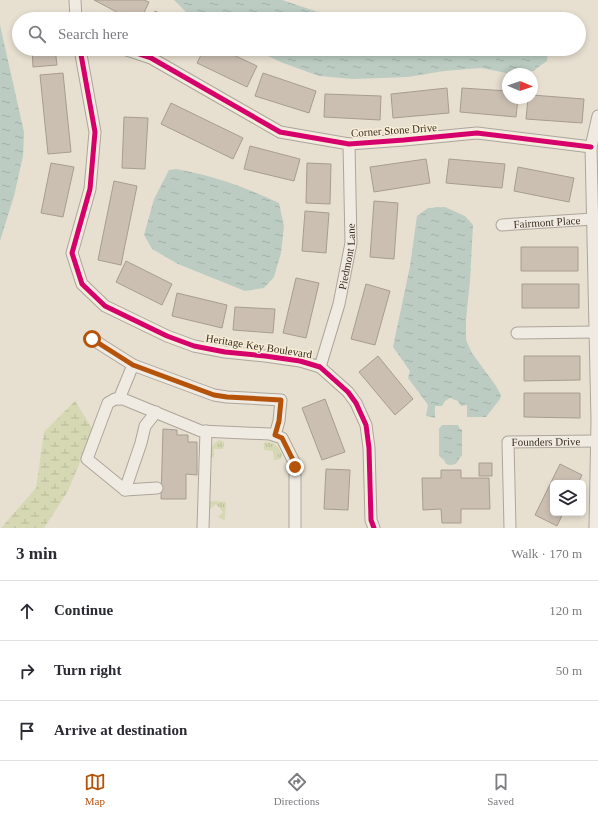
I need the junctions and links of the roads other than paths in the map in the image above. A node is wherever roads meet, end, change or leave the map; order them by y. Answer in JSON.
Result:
{"nodes":[{"id":1,"x":75,"y":0,"type":"edge"},
{"id":2,"x":76,"y":12,"type":"edge"},
{"id":3,"x":81,"y":56,"type":"edge"},
{"id":4,"x":145,"y":56,"type":"edge"},
{"id":5,"x":598,"y":116,"type":"edge"},
{"id":6,"x":349,"y":144,"type":"junction"},
{"id":7,"x":591,"y":147,"type":"junction"},
{"id":8,"x":593,"y":219,"type":"junction"},
{"id":9,"x":502,"y":225,"type":"dead end"},
{"id":10,"x":595,"y":332,"type":"junction"},
{"id":11,"x":517,"y":333,"type":"dead end"},
{"id":12,"x":92,"y":339,"type":"dead end"},
{"id":13,"x":133,"y":365,"type":"junction"},
{"id":14,"x":320,"y":367,"type":"junction"},
{"id":15,"x":119,"y":399,"type":"junction"},
{"id":16,"x":156,"y":412,"type":"junction"},
{"id":17,"x":206,"y":432,"type":"junction"},
{"id":18,"x":275,"y":435,"type":"junction"},
{"id":19,"x":596,"y":441,"type":"junction"},
{"id":20,"x":157,"y":488,"type":"dead end"},
{"id":21,"x":125,"y":490,"type":"junction"},
{"id":22,"x":203,"y":528,"type":"edge"},
{"id":23,"x":295,"y":528,"type":"edge"},
{"id":24,"x":374,"y":528,"type":"edge"},
{"id":25,"x":510,"y":528,"type":"edge"},
{"id":26,"x":595,"y":528,"type":"edge"}],
"edges":[{"from":1,"to":2,"type":"street"},
{"from":3,"to":14,"type":"street","name":"Heritage Key Boulevard"},
{"from":4,"to":6,"type":"street","name":"Corner Stone Drive"},
{"from":5,"to":7,"type":"street"},
{"from":6,"to":7,"type":"street","name":"Corner Stone Drive"},
{"from":6,"to":14,"type":"street","name":"Piedmont Lane"},
{"from":7,"to":8,"type":"street"},
{"from":8,"to":9,"type":"street","name":"Fairmont Place"},
{"from":8,"to":10,"type":"street"},
{"from":10,"to":11,"type":"street"},
{"from":10,"to":19,"type":"street"},
{"from":12,"to":13,"type":"street"},
{"from":13,"to":15,"type":"street"},
{"from":13,"to":18,"type":"street"},
{"from":14,"to":24,"type":"street","name":"Heritage Key Boulevard"},
{"from":15,"to":16,"type":"street"},
{"from":15,"to":21,"type":"street"},
{"from":16,"to":17,"type":"street"},
{"from":16,"to":21,"type":"street"},
{"from":17,"to":18,"type":"street"},
{"from":17,"to":22,"type":"street"},
{"from":18,"to":23,"type":"street"},
{"from":19,"to":25,"type":"street","name":"Founders Drive"},
{"from":19,"to":26,"type":"street"},
{"from":20,"to":21,"type":"street"}]}
